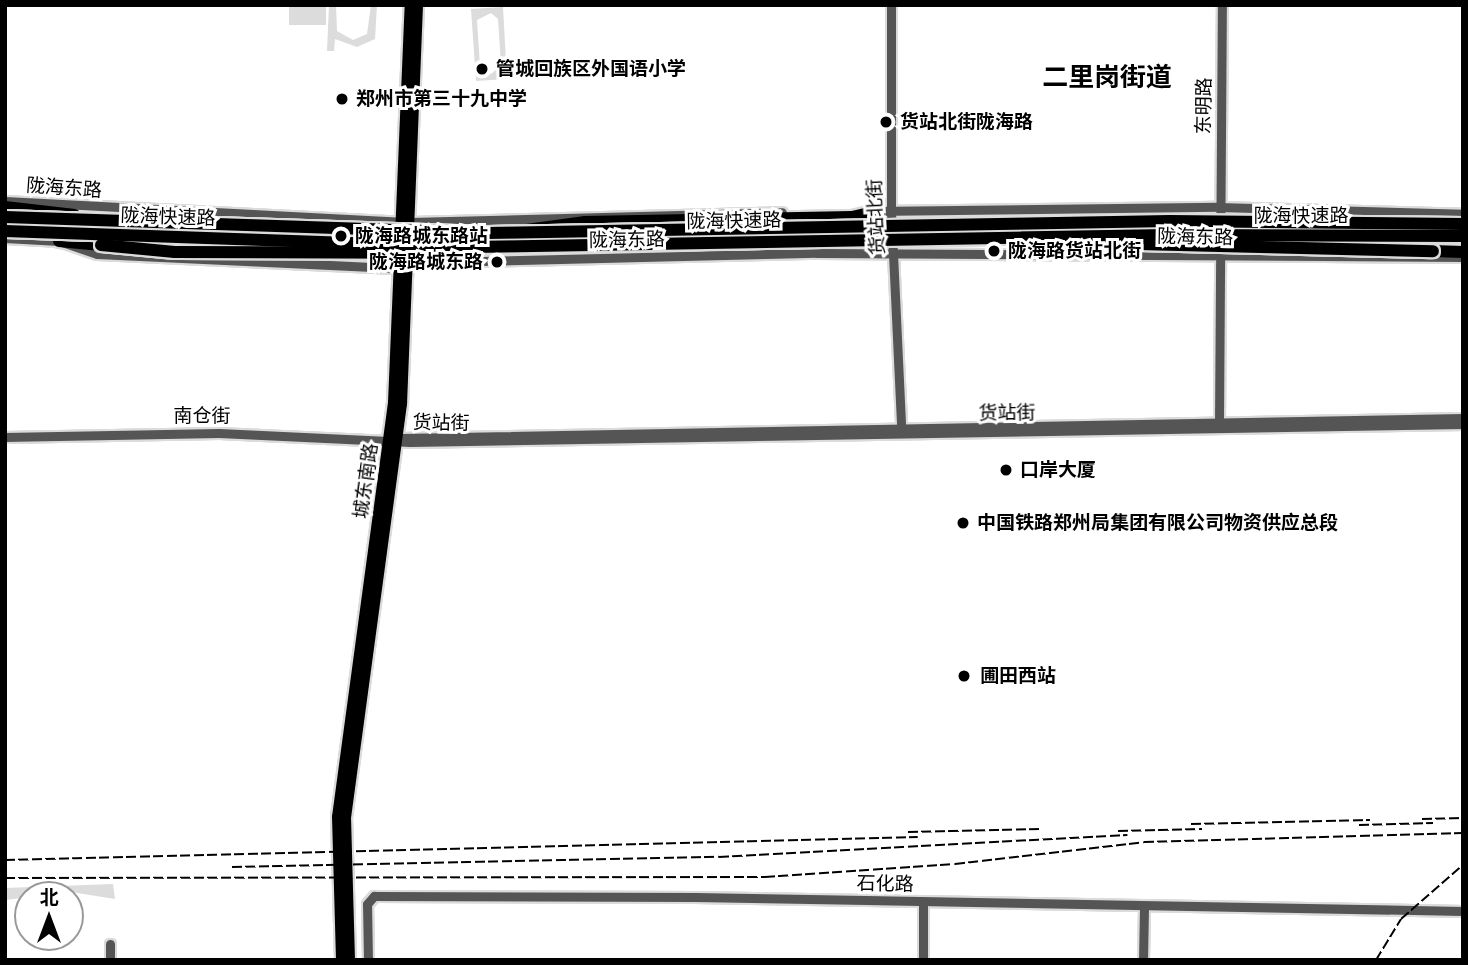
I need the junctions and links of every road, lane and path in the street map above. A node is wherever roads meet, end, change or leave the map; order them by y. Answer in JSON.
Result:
{"nodes":[{"id":1,"x":410,"y":5,"type":"edge"},
{"id":2,"x":418,"y":5,"type":"edge"},
{"id":3,"x":891,"y":5,"type":"edge"},
{"id":4,"x":1222,"y":5,"type":"edge"},
{"id":5,"x":5,"y":201,"type":"edge"},
{"id":6,"x":5,"y":207,"type":"edge"},
{"id":7,"x":1218,"y":207,"type":"junction"},
{"id":8,"x":884,"y":211,"type":"junction"},
{"id":9,"x":1463,"y":214,"type":"edge"},
{"id":10,"x":5,"y":217,"type":"edge"},
{"id":11,"x":110,"y":221,"type":"junction"},
{"id":12,"x":405,"y":222,"type":"junction"},
{"id":13,"x":1463,"y":224,"type":"edge"},
{"id":14,"x":5,"y":231,"type":"edge"},
{"id":15,"x":514,"y":233,"type":"junction"},
{"id":16,"x":1463,"y":236,"type":"edge"},
{"id":17,"x":1042,"y":237,"type":"junction"},
{"id":18,"x":5,"y":238,"type":"edge"},
{"id":19,"x":59,"y":240,"type":"junction"},
{"id":20,"x":523,"y":245,"type":"junction"},
{"id":21,"x":896,"y":253,"type":"junction"},
{"id":22,"x":1463,"y":254,"type":"edge"},
{"id":23,"x":1219,"y":255,"type":"junction"},
{"id":24,"x":404,"y":267,"type":"junction"},
{"id":25,"x":1463,"y":418,"type":"edge"},
{"id":26,"x":1219,"y":421,"type":"junction"},
{"id":27,"x":1463,"y":424,"type":"edge"},
{"id":28,"x":901,"y":426,"type":"junction"},
{"id":29,"x":5,"y":437,"type":"edge"},
{"id":30,"x":394,"y":438,"type":"junction"},
{"id":31,"x":923,"y":902,"type":"junction"},
{"id":32,"x":1144,"y":909,"type":"junction"},
{"id":33,"x":1463,"y":911,"type":"edge"},
{"id":34,"x":110,"y":943,"type":"dead end"},
{"id":35,"x":110,"y":960,"type":"edge"},
{"id":36,"x":341,"y":960,"type":"edge"},
{"id":37,"x":350,"y":960,"type":"edge"},
{"id":38,"x":368,"y":960,"type":"edge"},
{"id":39,"x":923,"y":960,"type":"edge"},
{"id":40,"x":1143,"y":960,"type":"edge"}],
"edges":[{"from":1,"to":12,"type":"main road","name":"城东南路"},
{"from":2,"to":12,"type":"main road","name":"城东南路"},
{"from":3,"to":8,"type":"street","name":"货站北街"},
{"from":4,"to":7,"type":"street","name":"东明路"},
{"from":5,"to":12,"type":"street","name":"陇海东路"},
{"from":6,"to":11,"type":"highway","bridge":true},
{"from":7,"to":8,"type":"street","name":"陇海东路"},
{"from":7,"to":9,"type":"street","name":"陇海东路"},
{"from":7,"to":23,"type":"street","name":"东明路"},
{"from":8,"to":12,"type":"street","name":"陇海东路"},
{"from":8,"to":15,"type":"highway","bridge":true},
{"from":8,"to":21,"type":"street","name":"货站北街"},
{"from":10,"to":11,"type":"highway","name":"陇海快速路","bridge":true},
{"from":11,"to":15,"type":"highway","name":"陇海快速路","bridge":true},
{"from":12,"to":24,"type":"main road","name":"城东南路"},
{"from":13,"to":15,"type":"highway","name":"陇海快速路","bridge":true},
{"from":14,"to":20,"type":"highway","name":"陇海快速路","bridge":true},
{"from":16,"to":17,"type":"highway","name":"陇海快速路","bridge":true},
{"from":17,"to":20,"type":"highway","name":"陇海快速路","bridge":true},
{"from":17,"to":22,"type":"highway","bridge":true},
{"from":18,"to":19,"type":"street","name":"陇海东路"},
{"from":19,"to":20,"type":"highway","bridge":true},
{"from":19,"to":24,"type":"street","name":"陇海东路"},
{"from":21,"to":23,"type":"street","name":"陇海东路"},
{"from":21,"to":24,"type":"street","name":"陇海东路"},
{"from":21,"to":28,"type":"street","name":"货站北街"},
{"from":22,"to":23,"type":"street","name":"陇海东路"},
{"from":23,"to":26,"type":"street","name":"东明路"},
{"from":24,"to":30,"type":"main road","name":"城东南路"},
{"from":25,"to":26,"type":"street","name":"货站街"},
{"from":26,"to":28,"type":"street","name":"货站街"},
{"from":27,"to":30,"type":"street","name":"货站街"},
{"from":28,"to":30,"type":"street","name":"货站街"},
{"from":29,"to":30,"type":"street","name":"南仓街"},
{"from":30,"to":36,"type":"main road","name":"城东南路"},
{"from":30,"to":37,"type":"main road","name":"城东南路"},
{"from":31,"to":32,"type":"street","name":"石化路"},
{"from":31,"to":38,"type":"street","name":"石化路"},
{"from":31,"to":39,"type":"street"},
{"from":32,"to":33,"type":"street","name":"石化路"},
{"from":32,"to":40,"type":"street"},
{"from":34,"to":35,"type":"street"}]}
